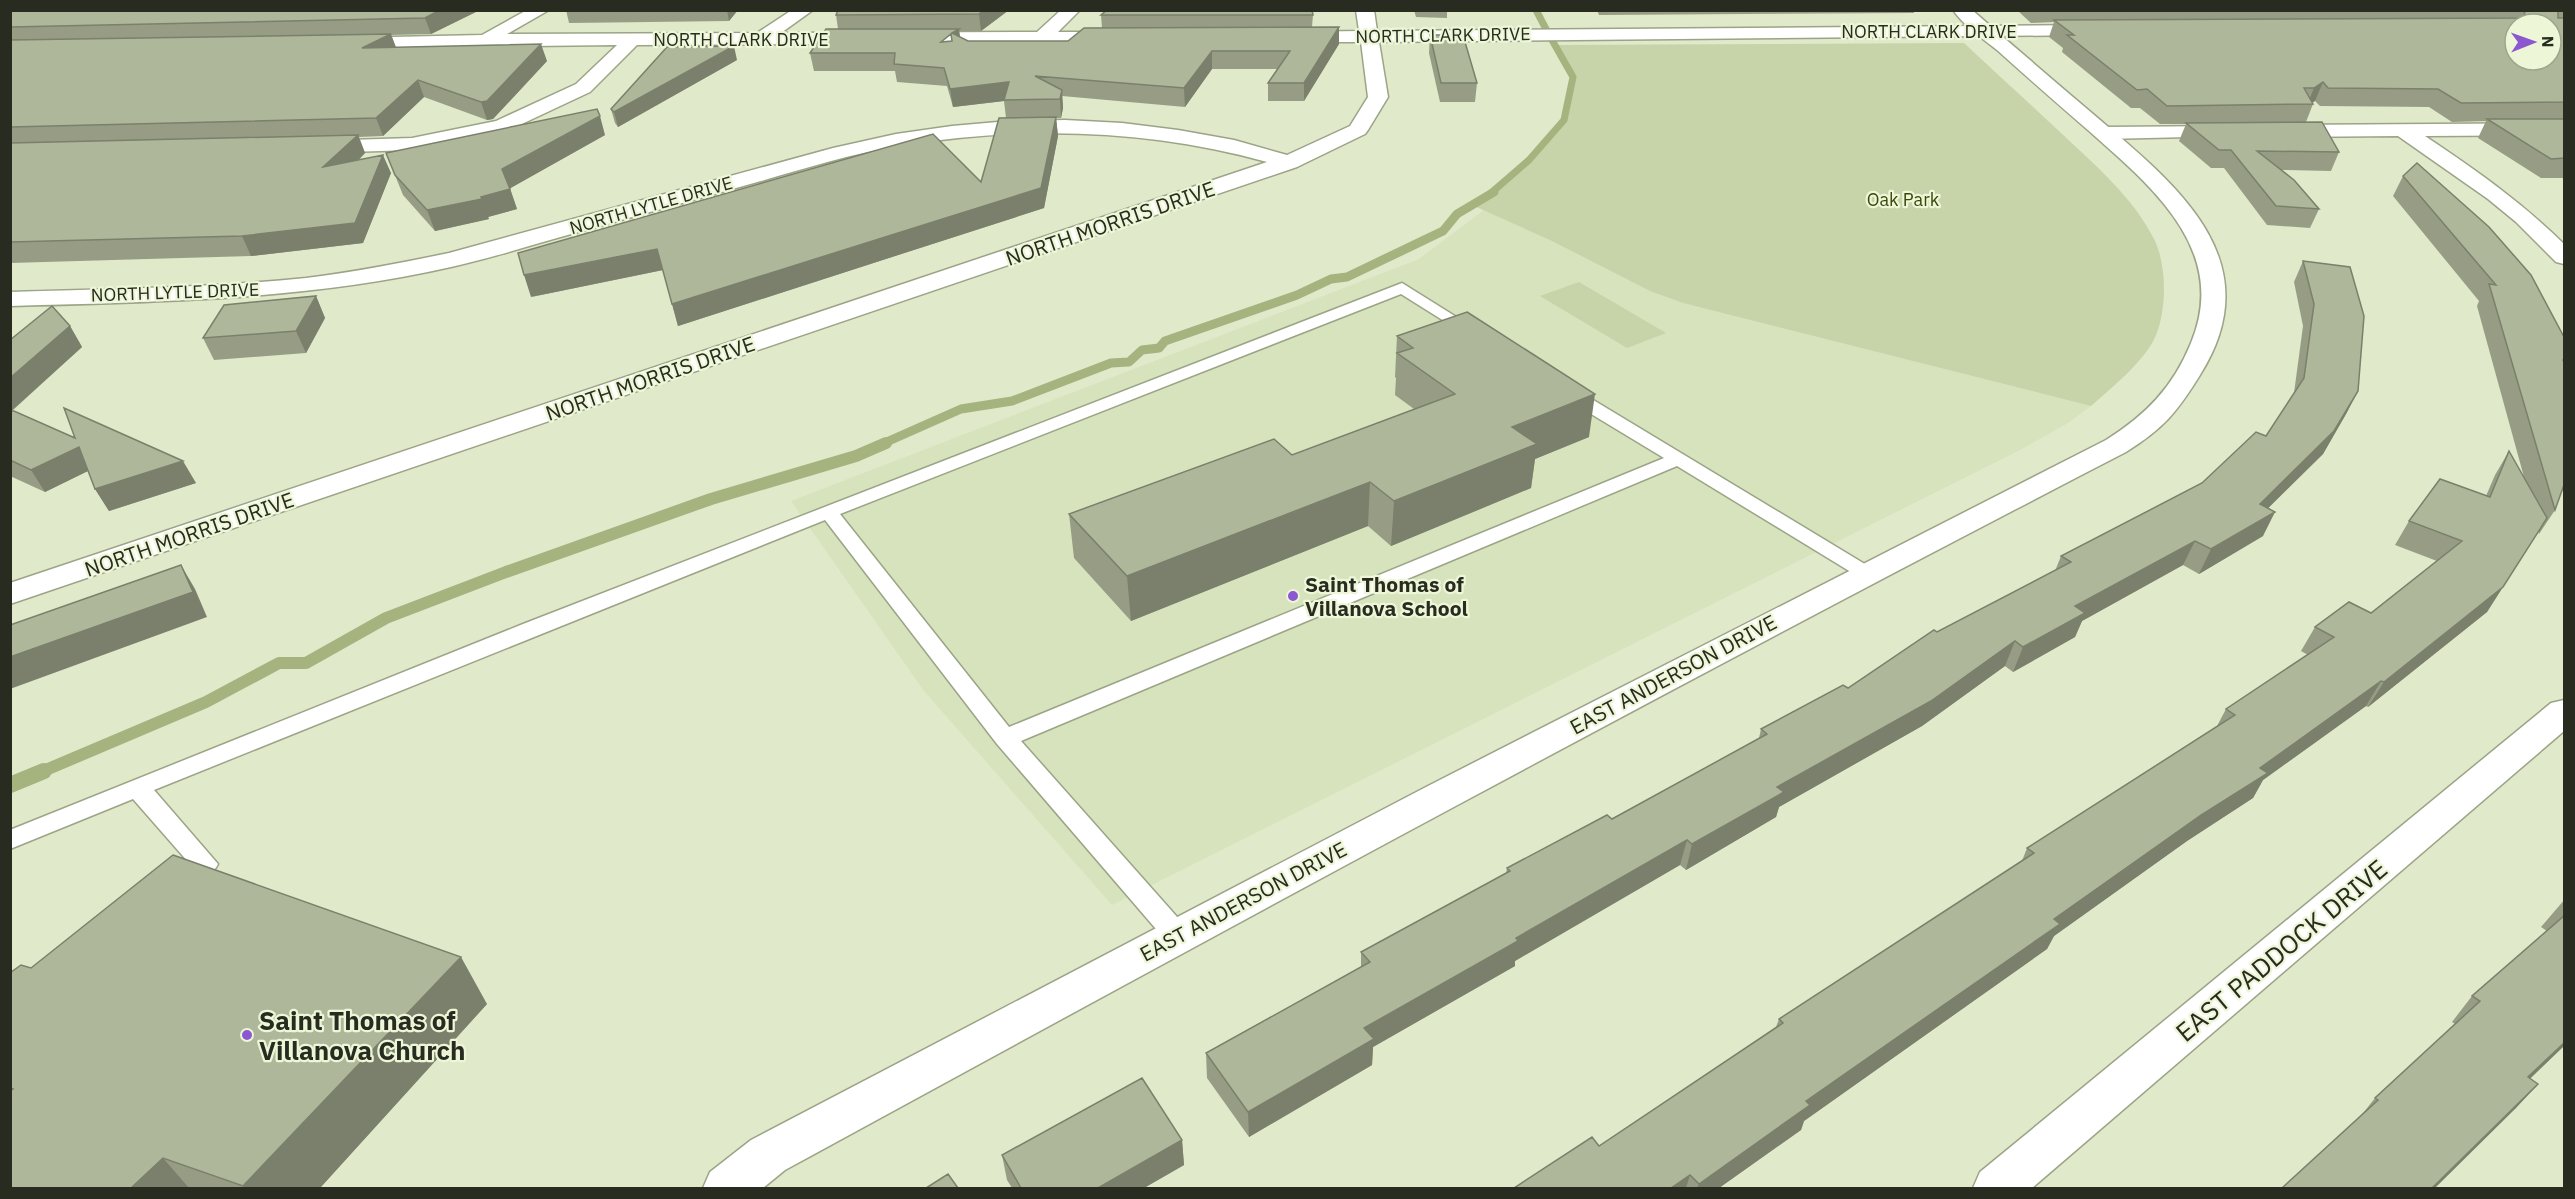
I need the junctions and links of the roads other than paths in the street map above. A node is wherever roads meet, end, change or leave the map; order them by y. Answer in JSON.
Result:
{"nodes":[{"id":1,"x":541,"y":10,"type":"edge"},
{"id":2,"x":805,"y":10,"type":"edge"},
{"id":3,"x":1072,"y":10,"type":"edge"},
{"id":4,"x":1365,"y":10,"type":"edge"},
{"id":5,"x":1972,"y":20,"type":"edge"},
{"id":6,"x":2116,"y":30,"type":"edge"},
{"id":7,"x":1135,"y":37,"type":"edge"},
{"id":8,"x":1275,"y":37,"type":"edge"},
{"id":9,"x":1369,"y":37,"type":"junction"},
{"id":10,"x":1041,"y":38,"type":"junction"},
{"id":11,"x":633,"y":39,"type":"junction"},
{"id":12,"x":760,"y":39,"type":"junction"},
{"id":13,"x":484,"y":40,"type":"junction"},
{"id":14,"x":332,"y":44,"type":"edge"},
{"id":15,"x":2565,"y":129,"type":"edge"},
{"id":16,"x":2402,"y":130,"type":"junction"},
{"id":17,"x":2105,"y":133,"type":"junction"},
{"id":18,"x":294,"y":147,"type":"edge"},
{"id":19,"x":1289,"y":162,"type":"junction"},
{"id":20,"x":2565,"y":257,"type":"edge"},
{"id":21,"x":10,"y":299,"type":"edge"},
{"id":22,"x":1494,"y":345,"type":"edge"},
{"id":23,"x":1554,"y":384,"type":"edge"},
{"id":24,"x":1676,"y":460,"type":"junction"},
{"id":25,"x":829,"y":513,"type":"junction"},
{"id":26,"x":1866,"y":573,"type":"junction"},
{"id":27,"x":10,"y":594,"type":"edge"},
{"id":28,"x":2565,"y":712,"type":"edge"},
{"id":29,"x":1005,"y":738,"type":"junction"},
{"id":30,"x":137,"y":787,"type":"junction"},
{"id":31,"x":10,"y":840,"type":"edge"},
{"id":32,"x":168,"y":894,"type":"edge"},
{"id":33,"x":1177,"y":936,"type":"junction"},
{"id":34,"x":727,"y":1188,"type":"edge"},
{"id":35,"x":1997,"y":1188,"type":"edge"}],
"edges":[{"from":1,"to":13,"type":"street"},
{"from":2,"to":12,"type":"street"},
{"from":3,"to":10,"type":"street"},
{"from":4,"to":9,"type":"street","name":"NORTH MORRIS DRIVE"},
{"from":5,"to":6,"type":"street","name":"NORTH CLARK DRIVE"},
{"from":5,"to":9,"type":"street","name":"NORTH CLARK DRIVE"},
{"from":5,"to":17,"type":"street","name":"EAST ANDERSON DRIVE"},
{"from":7,"to":10,"type":"street","name":"NORTH CLARK DRIVE"},
{"from":8,"to":9,"type":"street","name":"NORTH CLARK DRIVE"},
{"from":9,"to":19,"type":"street","name":"NORTH MORRIS DRIVE"},
{"from":10,"to":12,"type":"street","name":"NORTH CLARK DRIVE"},
{"from":11,"to":12,"type":"street","name":"NORTH CLARK DRIVE"},
{"from":11,"to":13,"type":"street","name":"NORTH CLARK DRIVE"},
{"from":11,"to":18,"type":"street"},
{"from":13,"to":14,"type":"street","name":"NORTH CLARK DRIVE"},
{"from":15,"to":16,"type":"street"},
{"from":16,"to":17,"type":"street"},
{"from":16,"to":20,"type":"street"},
{"from":17,"to":26,"type":"street","name":"EAST ANDERSON DRIVE"},
{"from":19,"to":21,"type":"street","name":"NORTH LYTLE DRIVE"},
{"from":19,"to":27,"type":"street","name":"NORTH MORRIS DRIVE"},
{"from":22,"to":25,"type":"lane"},
{"from":23,"to":24,"type":"lane"},
{"from":24,"to":26,"type":"lane"},
{"from":24,"to":29,"type":"lane"},
{"from":25,"to":29,"type":"lane"},
{"from":25,"to":30,"type":"lane"},
{"from":26,"to":33,"type":"street","name":"EAST ANDERSON DRIVE"},
{"from":28,"to":35,"type":"street","name":"EAST PADDOCK DRIVE"},
{"from":29,"to":33,"type":"lane"},
{"from":30,"to":31,"type":"lane"},
{"from":30,"to":32,"type":"lane"},
{"from":33,"to":34,"type":"street","name":"EAST ANDERSON DRIVE"}]}
